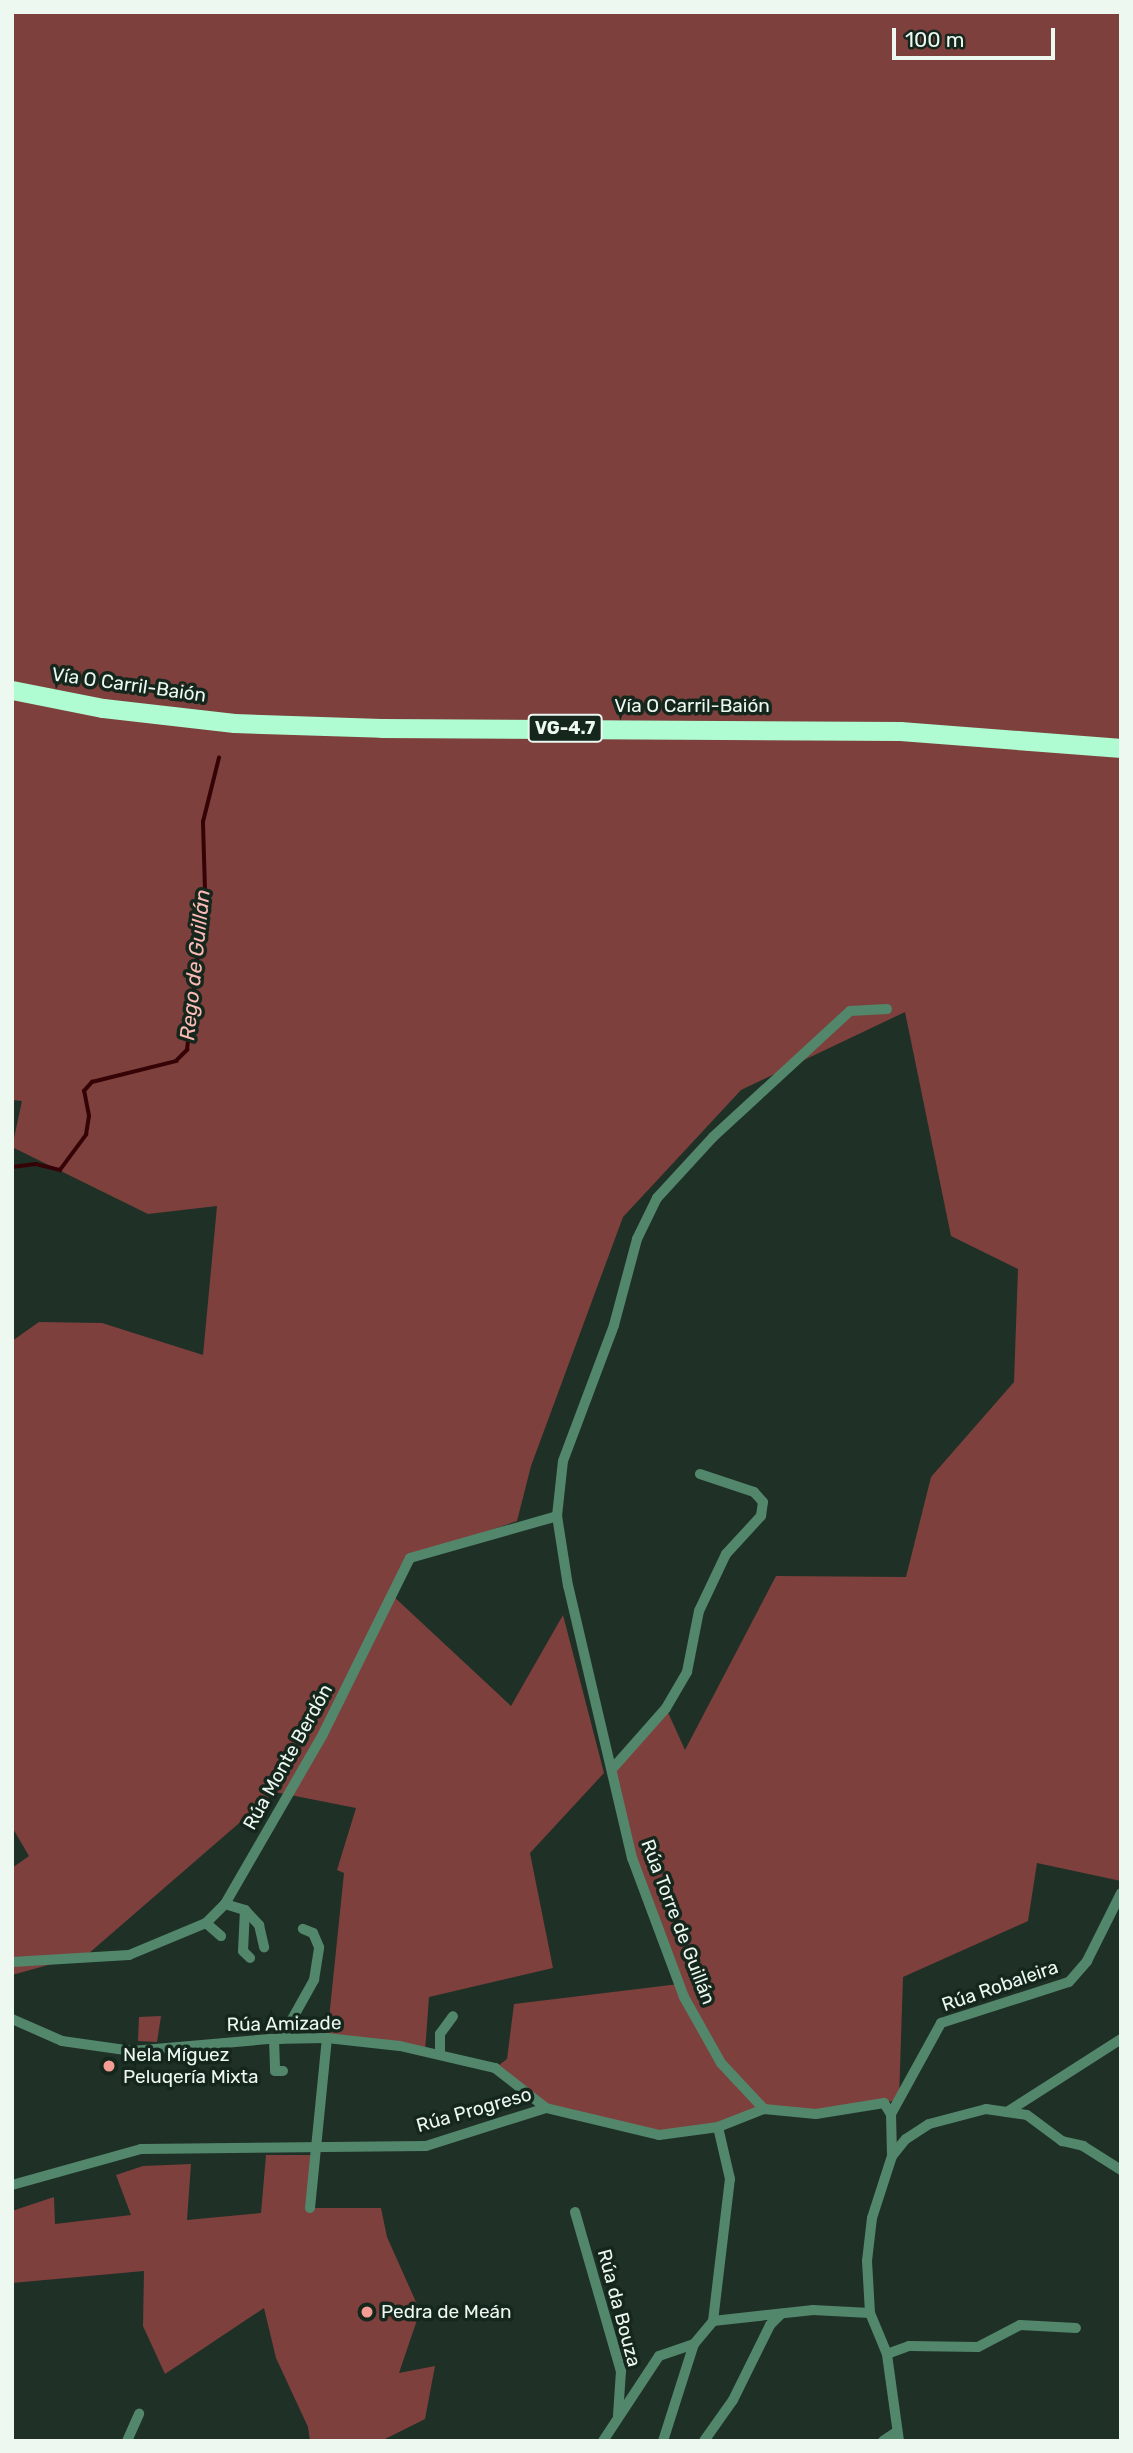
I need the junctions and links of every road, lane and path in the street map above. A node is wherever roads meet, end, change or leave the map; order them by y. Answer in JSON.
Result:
{"nodes":[{"id":1,"x":12,"y":690,"type":"edge"},
{"id":2,"x":1121,"y":748,"type":"edge"},
{"id":3,"x":887,"y":1009,"type":"dead end"},
{"id":4,"x":700,"y":1474,"type":"dead end"},
{"id":5,"x":557,"y":1516,"type":"junction"},
{"id":6,"x":613,"y":1768,"type":"junction"},
{"id":7,"x":1121,"y":1893,"type":"edge"},
{"id":8,"x":225,"y":1904,"type":"junction"},
{"id":9,"x":245,"y":1910,"type":"junction"},
{"id":10,"x":206,"y":1923,"type":"junction"},
{"id":11,"x":303,"y":1929,"type":"dead end"},
{"id":12,"x":221,"y":1936,"type":"dead end"},
{"id":13,"x":264,"y":1947,"type":"dead end"},
{"id":14,"x":250,"y":1958,"type":"dead end"},
{"id":15,"x":12,"y":1962,"type":"edge"},
{"id":16,"x":453,"y":2016,"type":"dead end"},
{"id":17,"x":12,"y":2019,"type":"edge"},
{"id":18,"x":327,"y":2038,"type":"junction"},
{"id":19,"x":277,"y":2039,"type":"junction"},
{"id":20,"x":1121,"y":2039,"type":"edge"},
{"id":21,"x":440,"y":2055,"type":"junction"},
{"id":22,"x":283,"y":2071,"type":"dead end"},
{"id":23,"x":546,"y":2108,"type":"junction"},
{"id":24,"x":764,"y":2109,"type":"junction"},
{"id":25,"x":1007,"y":2112,"type":"junction"},
{"id":26,"x":891,"y":2114,"type":"junction"},
{"id":27,"x":718,"y":2127,"type":"junction"},
{"id":28,"x":320,"y":2146,"type":"junction"},
{"id":29,"x":892,"y":2156,"type":"junction"},
{"id":30,"x":1121,"y":2170,"type":"edge"},
{"id":31,"x":12,"y":2185,"type":"edge"},
{"id":32,"x":310,"y":2208,"type":"dead end"},
{"id":33,"x":575,"y":2212,"type":"dead end"},
{"id":34,"x":870,"y":2313,"type":"junction"},
{"id":35,"x":781,"y":2314,"type":"junction"},
{"id":36,"x":713,"y":2321,"type":"junction"},
{"id":37,"x":1076,"y":2328,"type":"dead end"},
{"id":38,"x":694,"y":2344,"type":"junction"},
{"id":39,"x":887,"y":2354,"type":"junction"},
{"id":40,"x":139,"y":2414,"type":"dead end"},
{"id":41,"x":618,"y":2415,"type":"junction"},
{"id":42,"x":897,"y":2437,"type":"edge"},
{"id":43,"x":704,"y":2440,"type":"edge"},
{"id":44,"x":127,"y":2441,"type":"edge"},
{"id":45,"x":603,"y":2441,"type":"edge"},
{"id":46,"x":663,"y":2441,"type":"edge"},
{"id":47,"x":883,"y":2441,"type":"edge"}],
"edges":[{"from":1,"to":2,"type":"highway","name":"Vía O Carril-Baión","number":"VG-4.7"},
{"from":3,"to":5,"type":"street","name":"Rúa Torre de Guillán"},
{"from":4,"to":6,"type":"street"},
{"from":5,"to":6,"type":"street","name":"Rúa Torre de Guillán"},
{"from":5,"to":8,"type":"street","name":"Rúa Monte Berdón"},
{"from":6,"to":24,"type":"street","name":"Rúa Torre de Guillán"},
{"from":7,"to":26,"type":"street","name":"Rúa Robaleira"},
{"from":8,"to":9,"type":"street"},
{"from":8,"to":10,"type":"street","name":"Rúa Monte Berdón"},
{"from":9,"to":13,"type":"street"},
{"from":9,"to":14,"type":"street"},
{"from":10,"to":12,"type":"street"},
{"from":10,"to":15,"type":"street","name":"Rúa Monte Berdón"},
{"from":11,"to":19,"type":"street"},
{"from":16,"to":21,"type":"street"},
{"from":17,"to":19,"type":"street","name":"Rúa Amizade"},
{"from":18,"to":19,"type":"street","name":"Rúa Amizade"},
{"from":18,"to":21,"type":"street","name":"Rúa Amizade"},
{"from":18,"to":28,"type":"street"},
{"from":19,"to":22,"type":"street"},
{"from":20,"to":25,"type":"street"},
{"from":21,"to":23,"type":"street","name":"Rúa Amizade"},
{"from":23,"to":27,"type":"street","name":"Rúa Progreso"},
{"from":23,"to":28,"type":"street","name":"Rúa Progreso"},
{"from":24,"to":26,"type":"street"},
{"from":24,"to":27,"type":"street"},
{"from":25,"to":29,"type":"street"},
{"from":25,"to":30,"type":"street"},
{"from":26,"to":29,"type":"street"},
{"from":27,"to":36,"type":"street"},
{"from":28,"to":31,"type":"street","name":"Rúa Progreso"},
{"from":28,"to":32,"type":"street"},
{"from":29,"to":34,"type":"street"},
{"from":33,"to":41,"type":"street","name":"Rúa da Bouza"},
{"from":34,"to":35,"type":"street"},
{"from":34,"to":39,"type":"street"},
{"from":35,"to":36,"type":"street"},
{"from":35,"to":43,"type":"street"},
{"from":36,"to":38,"type":"street"},
{"from":37,"to":39,"type":"street"},
{"from":38,"to":41,"type":"street","name":"Rúa da Bouza"},
{"from":38,"to":46,"type":"street"},
{"from":39,"to":42,"type":"street"},
{"from":40,"to":44,"type":"street"},
{"from":41,"to":45,"type":"street","name":"Rúa da Bouza"},
{"from":42,"to":47,"type":"street"}]}
